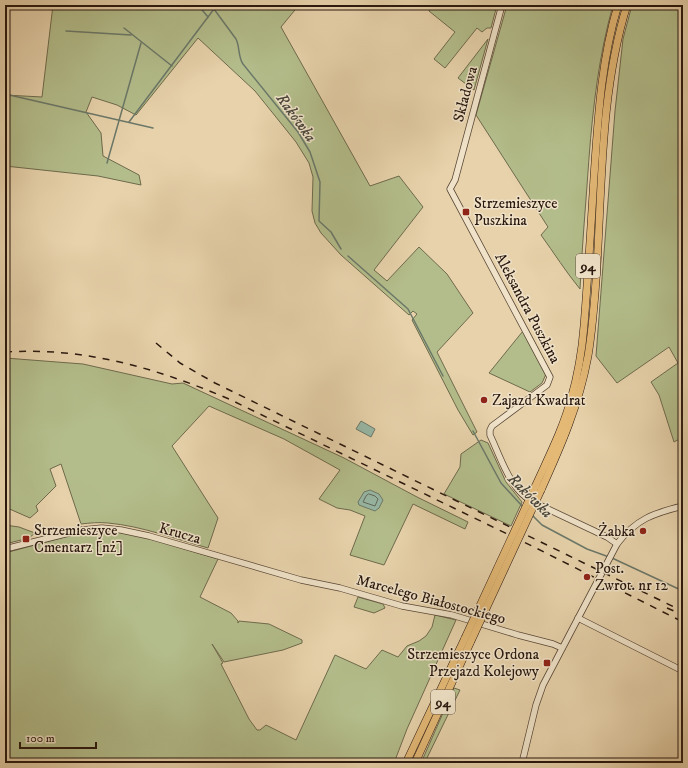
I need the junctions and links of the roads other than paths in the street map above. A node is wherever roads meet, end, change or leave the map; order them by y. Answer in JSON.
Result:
{"nodes":[{"id":1,"x":502,"y":5,"type":"edge"},
{"id":2,"x":618,"y":5,"type":"edge"},
{"id":3,"x":627,"y":5,"type":"edge"},
{"id":4,"x":450,"y":189,"type":"joint"},
{"id":5,"x":538,"y":488,"type":"junction"},
{"id":6,"x":683,"y":506,"type":"edge"},
{"id":7,"x":617,"y":544,"type":"junction"},
{"id":8,"x":5,"y":549,"type":"edge"},
{"id":9,"x":292,"y":578,"type":"joint"},
{"id":10,"x":578,"y":618,"type":"junction"},
{"id":11,"x":468,"y":640,"type":"junction"},
{"id":12,"x":562,"y":648,"type":"junction"},
{"id":13,"x":683,"y":671,"type":"edge"},
{"id":14,"x":406,"y":763,"type":"edge"},
{"id":15,"x":415,"y":763,"type":"edge"},
{"id":16,"x":522,"y":763,"type":"edge"}],
"edges":[{"from":1,"to":4,"type":"street","name":"Składowa"},
{"from":2,"to":5,"type":"main road","number":"94"},
{"from":3,"to":5,"type":"main road","number":"94"},
{"from":4,"to":7,"type":"street","name":"Aleksandra Puszkina"},
{"from":5,"to":11,"type":"main road","number":"94","bridge":true},
{"from":6,"to":7,"type":"street"},
{"from":7,"to":10,"type":"street"},
{"from":8,"to":9,"type":"street","name":"Krucza"},
{"from":9,"to":12,"type":"street","name":"Marcelego Białostockiego"},
{"from":10,"to":12,"type":"street"},
{"from":10,"to":13,"type":"street"},
{"from":11,"to":14,"type":"main road","number":"94"},
{"from":11,"to":15,"type":"main road","number":"94"},
{"from":12,"to":16,"type":"street"}]}
